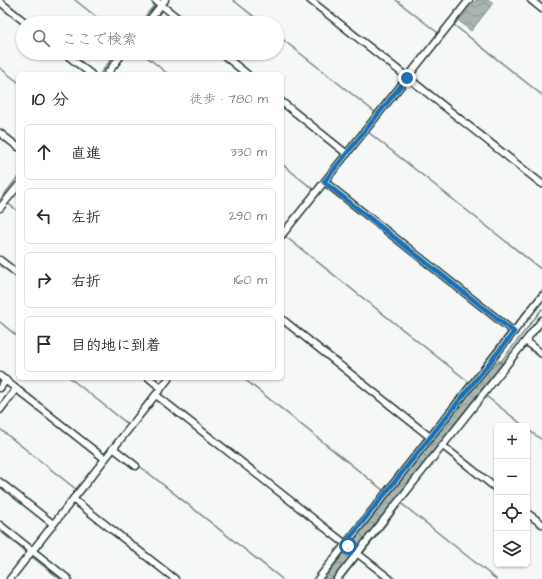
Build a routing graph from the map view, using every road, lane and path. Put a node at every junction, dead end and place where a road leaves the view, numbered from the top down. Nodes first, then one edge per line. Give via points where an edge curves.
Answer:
1 (310, 0) edge
2 (469, 0) edge
3 (530, 0) edge
4 (0, 2) edge
5 (160, 2) edge
6 (542, 9) edge
7 (17, 16) edge
8 (151, 16) edge
9 (176, 16) edge
10 (73, 60) edge
11 (118, 60) edge
12 (230, 60) edge
13 (88, 72) edge
14 (109, 72) edge
15 (245, 72) edge
16 (407, 78) junction
17 (284, 104) edge
18 (0, 133) edge
19 (16, 145) edge
20 (347, 154) junction
21 (324, 182) junction
22 (542, 184) edge
23 (16, 188) edge
24 (0, 208) edge
25 (284, 228) edge
26 (0, 260) edge
27 (16, 272) edge
28 (542, 296) edge
29 (542, 320) edge
30 (284, 321) edge
31 (514, 332) junction
32 (526, 341) junction
33 (542, 354) edge
34 (0, 376) edge
35 (6, 380) junction
36 (151, 380) edge
37 (167, 380) edge
38 (0, 388) edge
39 (161, 388) junction
40 (16, 389) junction
41 (156, 395) junction
42 (0, 410) edge
43 (430, 437) junction
44 (443, 446) junction
45 (113, 448) junction
46 (105, 459) junction
47 (136, 466) dead end
48 (0, 482) edge
49 (494, 487) edge
50 (73, 499) junction
51 (530, 514) edge
52 (53, 524) junction
53 (542, 524) edge
54 (0, 525) edge
55 (347, 545) junction
56 (30, 553) junction
57 (357, 553) junction
58 (10, 579) edge
59 (68, 579) edge
60 (174, 579) edge
61 (318, 579) edge
62 (337, 579) edge
63 (390, 579) edge

1 - 16 street
2 - 16 street
3 - 6 street
4 - 7 street
5 - 8 street
5 - 9 street
10 - 13 street
11 - 14 street
12 - 15 street
16 - 20 street
16 - 22 street
17 - 20 street
18 - 19 street
20 - 21 street
21 - 25 street
21 - 31 street
23 - 24 street
26 - 27 street
28 - 31 street
29 - 32 street
30 - 43 street
31 - 43 street
32 - 33 street
32 - 44 street
34 - 35 street
35 - 38 street
35 - 40 street
36 - 39 street
37 - 39 street
39 - 41 street
40 - 42 street
40 - 46 street
41 - 45 street
41 - 55 street
43 - 55 street
44 - 49 street
44 - 57 street
45 - 46 street
45 - 47 street
46 - 50 street
48 - 52 street
50 - 52 street
50 - 60 street
51 - 53 street
52 - 56 street
54 - 56 street
55 - 57 street
55 - 61 street
56 - 58 street
56 - 59 street
57 - 62 street
57 - 63 street

